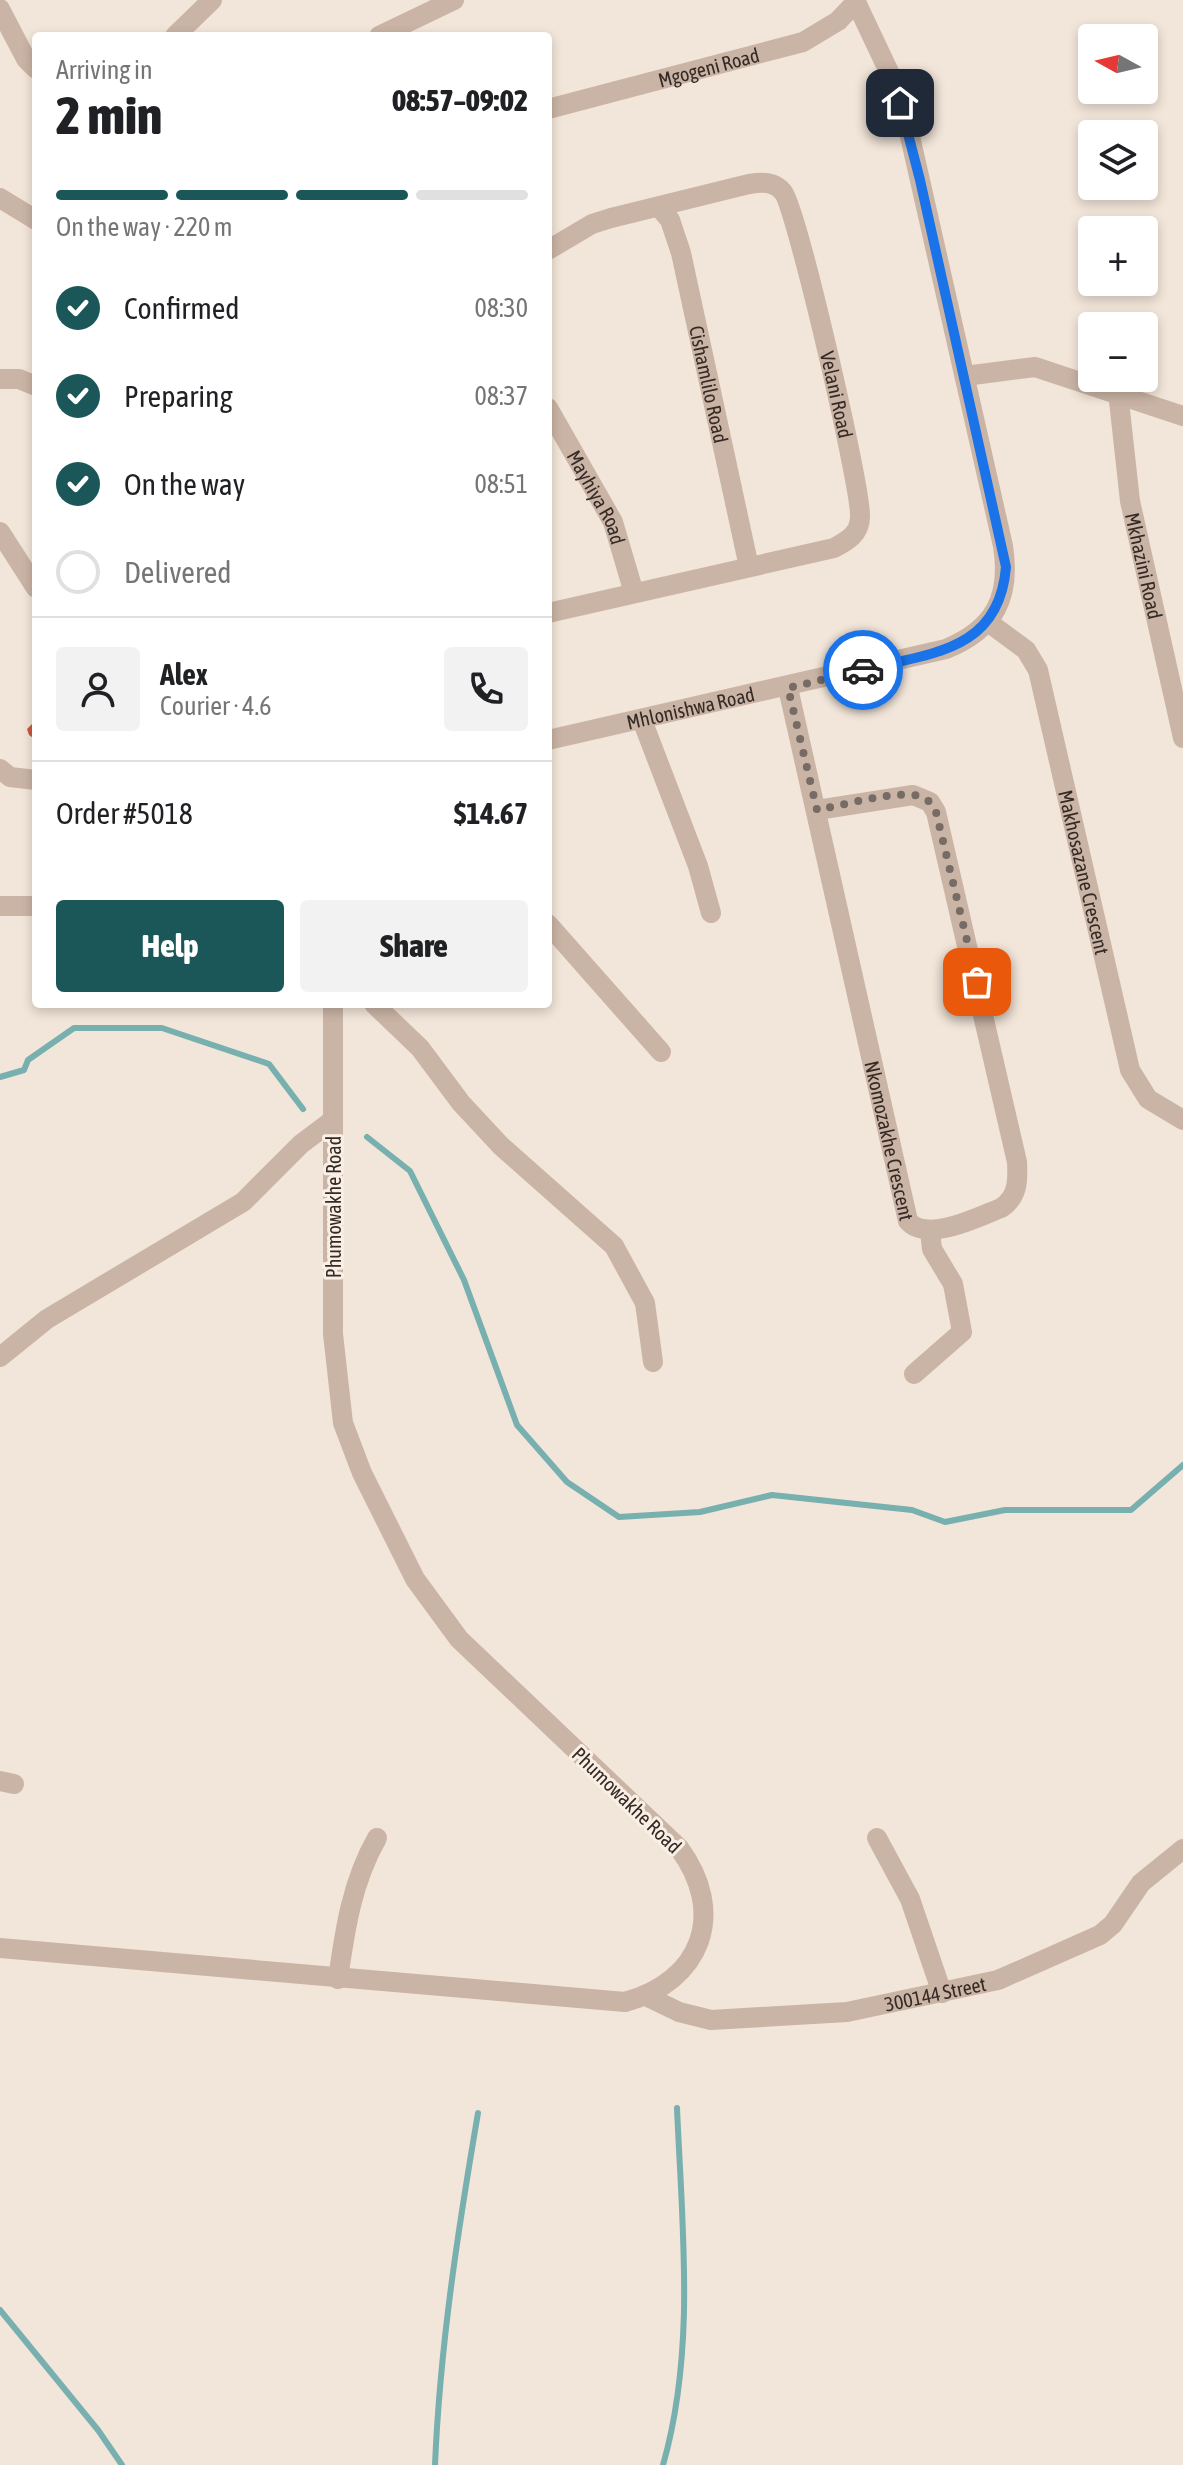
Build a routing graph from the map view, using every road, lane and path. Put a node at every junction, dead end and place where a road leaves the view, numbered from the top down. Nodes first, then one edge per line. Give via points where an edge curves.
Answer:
1 (212, 0) edge
2 (454, 0) edge
3 (856, 1) edge
4 (0, 9) edge
5 (179, 32) edge
6 (387, 32) edge
7 (32, 65) edge
8 (552, 108) edge
9 (0, 198) edge
10 (659, 207) junction
11 (32, 218) edge
12 (552, 248) edge
13 (965, 376) junction
14 (0, 379) edge
15 (1078, 380) edge
16 (32, 384) edge
17 (1118, 392) joint
18 (552, 415) edge
19 (1183, 416) edge
20 (0, 532) edge
21 (749, 567) junction
22 (32, 582) edge
23 (634, 593) junction
24 (552, 612) edge
25 (988, 622) junction
26 (788, 688) junction
27 (642, 720) junction
28 (1183, 738) edge
29 (552, 739) edge
30 (0, 769) edge
31 (32, 780) edge
32 (817, 810) junction
33 (0, 906) edge
34 (32, 906) edge
35 (711, 913) dead end
36 (552, 929) edge
37 (333, 1008) edge
38 (378, 1008) edge
39 (661, 1052) dead end
40 (333, 1120) junction
41 (1183, 1120) edge
42 (930, 1231) junction
43 (0, 1357) edge
44 (653, 1362) dead end
45 (914, 1374) dead end
46 (377, 1838) dead end
47 (877, 1838) dead end
48 (1183, 1849) edge
49 (0, 1948) edge
50 (338, 1979) junction
51 (942, 1993) junction
52 (646, 1996) junction

1 - 5 street
2 - 6 street
3 - 8 street, Mgogeni Road via 838,21 803,42
3 - 13 street via 890,74 909,132
4 - 7 street
9 - 11 street
10 - 12 street, Velani Road via 592,224
10 - 21 street, Cishamlilo Road via 670,220 681,253
10 - 21 street, Velani Road via 771,183 790,204 860,519 853,536 834,548
13 - 15 street via 1035,367
13 - 25 street via 1006,567 999,603
14 - 16 street
17 - 19 street
17 - 28 street, Mkhazini Road via 1130,501
18 - 23 street, Mayhiya Road via 613,522
20 - 22 street
21 - 23 street, Velani Road
23 - 24 street, Velani Road
25 - 26 street, Mhlonishwa Road via 977,634 946,649
25 - 41 street, Makhosazane Crescent via 1026,650 1038,670 1130,1070 1148,1099
26 - 27 street, Mhlonishwa Road
26 - 32 street, Nkomozakhe Crescent
27 - 29 street, Mhlonishwa Road
27 - 35 street
30 - 31 street via 10,777
32 - 42 street, Nkomozakhe Crescent via 904,1211 914,1227
32 - 42 street, Nkomozakhe Crescent via 913,795 930,802 936,812 1018,1177 1011,1202
33 - 34 street
36 - 39 street
37 - 40 street, Phumowakhe Road
38 - 44 street via 420,1048 501,1146 614,1246 645,1303
40 - 43 street via 243,1202 94,1288
40 - 52 street, Phumowakhe Road via 333,1334 337,1390 351,1448 435,1610 694,1868 704,1911 697,1945 678,1975
42 - 45 street via 932,1249 953,1284 962,1332
46 - 50 street via 352,1898
47 - 51 street via 910,1899
48 - 51 street, 300144 Street via 1141,1883 1100,1935 1018,1973
49 - 50 street, Phumowakhe Road
50 - 52 street, Phumowakhe Road via 601,2002
51 - 52 street, 300144 Street via 847,2012 729,2021 694,2018

